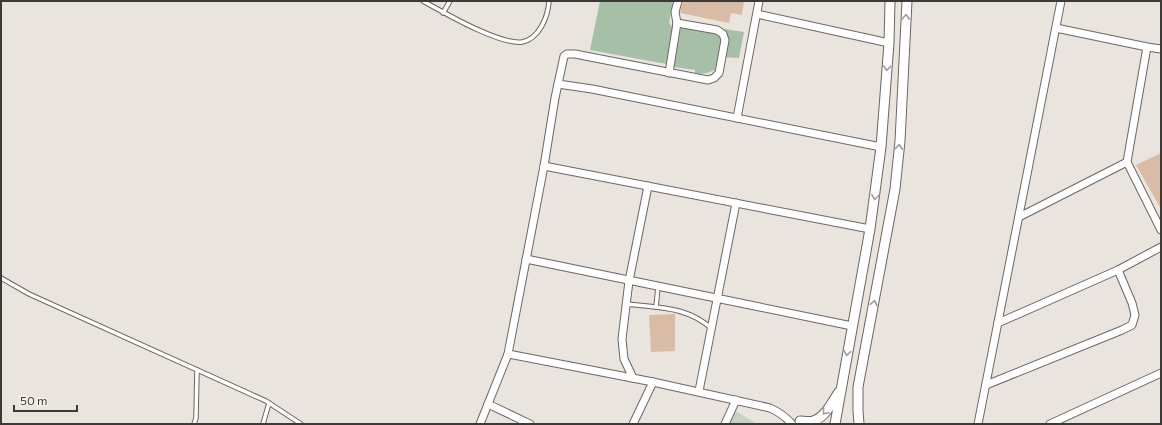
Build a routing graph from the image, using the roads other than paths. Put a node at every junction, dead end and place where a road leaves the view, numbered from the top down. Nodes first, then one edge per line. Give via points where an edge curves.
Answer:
1 (423, 1) edge
2 (450, 1) edge
3 (548, 1) edge
4 (678, 1) edge
5 (759, 1) edge
6 (890, 1) edge
7 (907, 1) edge
8 (1061, 1) edge
9 (443, 12) junction
10 (757, 14) junction
11 (677, 23) junction
12 (1056, 28) junction
13 (889, 43) junction
14 (1147, 47) junction
15 (1161, 49) edge
16 (668, 73) junction
17 (558, 84) junction
18 (737, 118) junction
19 (881, 147) junction
20 (1127, 162) junction
21 (544, 166) junction
22 (648, 186) junction
23 (736, 203) junction
24 (1019, 217) junction
25 (870, 229) junction
26 (1161, 230) edge
27 (1161, 247) edge
28 (526, 259) junction
29 (1118, 270) junction
30 (1, 278) edge
31 (629, 281) junction
32 (658, 287) junction
33 (718, 298) junction
34 (626, 304) junction
35 (656, 307) junction
36 (998, 323) junction
37 (852, 326) junction
38 (712, 329) junction
39 (508, 354) junction
40 (197, 370) junction
41 (1161, 373) edge
42 (633, 378) junction
43 (653, 382) junction
44 (986, 385) junction
45 (841, 389) junction
46 (699, 392) junction
47 (736, 400) junction
48 (269, 403) junction
49 (488, 404) junction
50 (799, 423) edge
51 (194, 424) edge
52 (263, 424) edge
53 (301, 424) edge
54 (480, 424) edge
55 (530, 424) edge
56 (633, 424) edge
57 (725, 424) edge
58 (835, 424) edge
59 (859, 424) edge
60 (978, 424) edge
61 (1050, 424) edge

1 - 9 lane
2 - 9 lane
3 - 9 lane via 546,18 536,33 522,42 496,37 455,20
4 - 11 street via 675,12
5 - 10 street
6 - 13 street
59 -> 7 street via 858,387 895,189
8 - 12 street
10 - 13 street
10 - 18 street
11 - 16 street
11 - 16 street via 717,30 723,34 725,40 719,73 714,78 708,80
12 - 14 street
12 - 24 street
13 -> 19 street
14 - 15 street
14 - 20 street
16 - 17 street via 567,54 564,56
17 - 18 street
17 - 21 street
18 - 19 street
19 -> 25 street
20 - 24 street
20 - 26 street
21 - 22 street
21 - 28 street
22 - 23 street
22 - 31 street
23 - 25 street
23 - 33 street
24 - 36 street
25 - 37 street
27 - 29 street
28 - 31 street
28 - 39 street
29 - 36 street
29 - 44 street via 1132,303 1135,315 1132,325
30 - 40 lane via 29,294
31 - 32 street
31 - 34 street
32 - 33 street
32 - 35 lane
33 - 37 street
33 - 38 street
34 - 35 lane
34 - 42 street via 623,351
35 - 38 lane via 684,312
36 - 44 street
37 -> 45 street
38 - 46 street
39 - 42 street
39 - 49 street
40 - 48 lane
40 - 51 lane
41 - 61 street
42 - 43 street
43 - 46 street
43 - 56 street
44 - 60 street
45 -> 50 street via 818,419
45 - 58 street
46 - 47 street
47 - 50 street via 770,408
47 - 57 street
48 - 52 lane
48 - 53 lane
49 - 54 street
49 - 55 street

